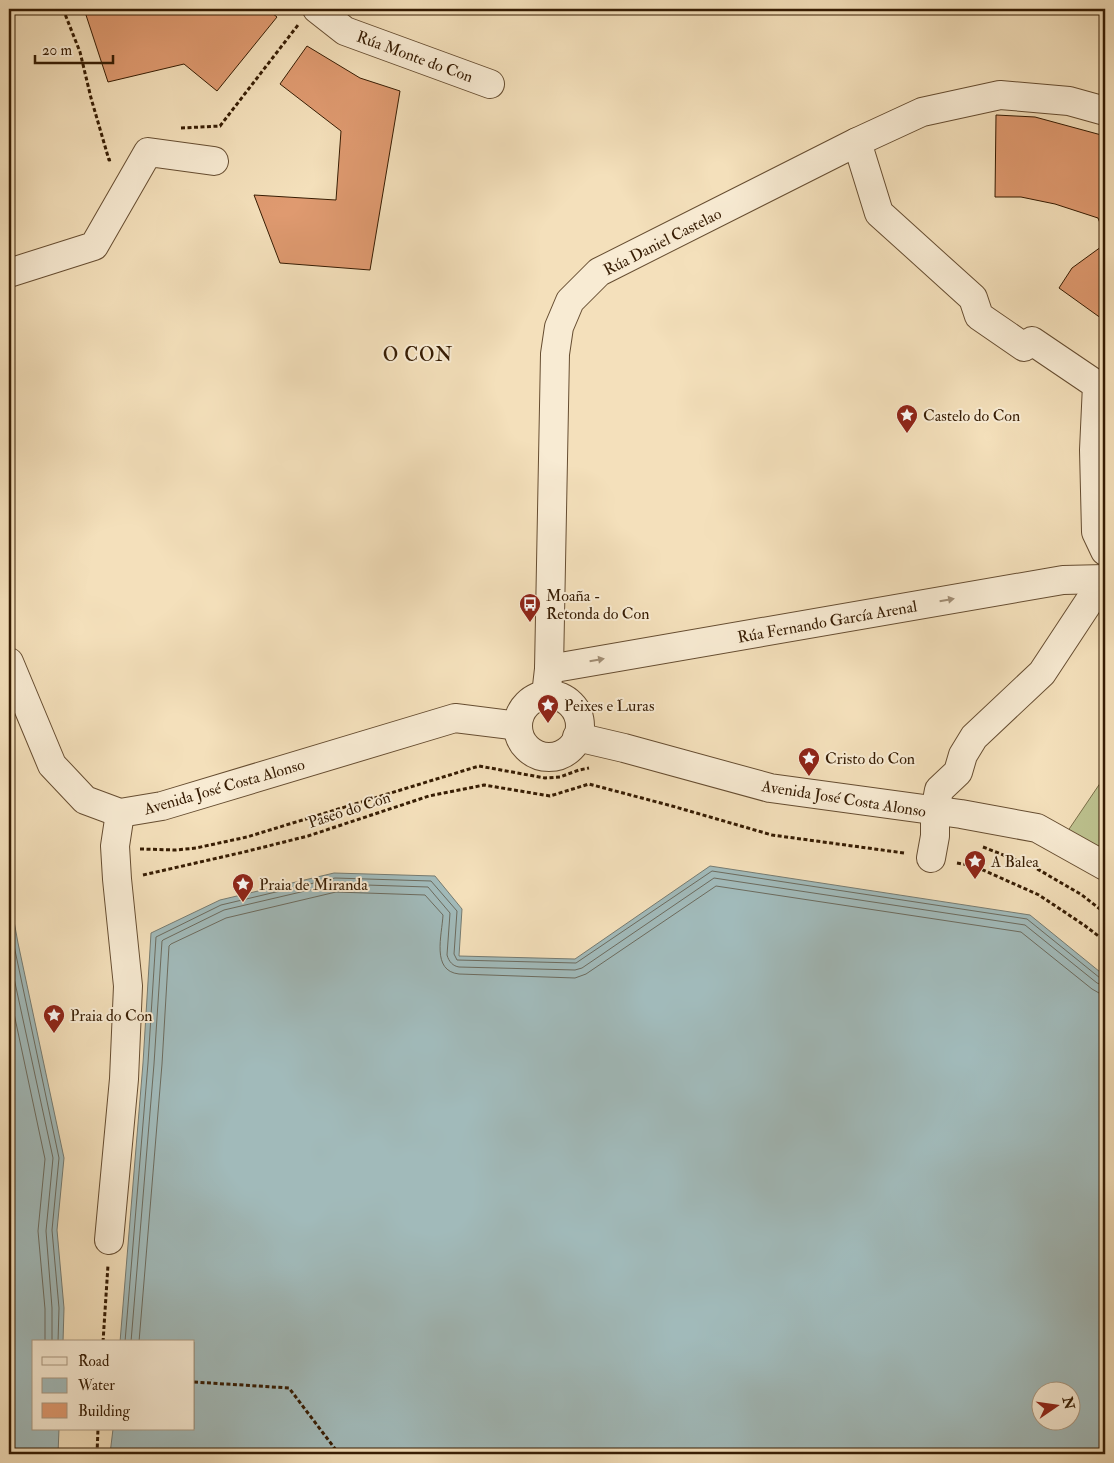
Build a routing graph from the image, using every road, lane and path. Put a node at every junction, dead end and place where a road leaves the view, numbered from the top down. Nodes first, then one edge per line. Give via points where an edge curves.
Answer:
1 (64, 9) edge
2 (308, 17) edge
3 (490, 84) dead end
4 (1105, 111) edge
5 (177, 128) dead end
6 (856, 142) junction
7 (148, 152) junction
8 (214, 161) dead end
9 (9, 273) edge
10 (1105, 552) edge
11 (1105, 579) edge
12 (9, 662) edge
13 (548, 682) junction
14 (518, 726) junction
15 (577, 737) junction
16 (594, 768) dead end
17 (935, 811) junction
18 (120, 812) junction
19 (975, 844) dead end
20 (115, 846) junction
21 (931, 858) junction
22 (1105, 866) edge
23 (117, 879) junction
24 (1105, 913) edge
25 (1105, 941) edge
26 (109, 1240) joint
27 (103, 1340) edge
28 (195, 1382) edge
29 (98, 1430) edge
30 (97, 1454) edge
31 (339, 1454) edge

1 - 7 path via 80,52 109,160
2 - 3 street, Rúa Monte do Con
2 - 5 path via 220,126
4 - 6 street, Rúa Daniel Castelao via 1069,101 1000,95 922,112
6 - 10 street via 879,213 973,298 979,316 1024,347 1032,341 1097,385 1094,450 1096,532
6 - 13 street, Rúa Daniel Castelao via 599,272 570,302 559,327 555,354
7 - 8 street
7 - 9 street via 94,246
13 -> 11 street, Rúa Fernando García Arenal via 1063,580
11 - 17 street via 1042,673 974,737 958,772 939,790
12 - 18 street, Avenida José Costa Alonso via 52,765 84,800
13 - 14 street via 523,708
13 - 15 street via 557,696 574,708 580,727
14 - 15 street via 525,746 543,756 564,753
14 - 18 street, Avenida José Costa Alonso via 455,718 162,806
15 - 17 street, Avenida José Costa Alonso via 770,788
16 - 20 path via 545,778 479,766 274,830 225,842 176,850
17 - 21 street
17 - 22 street, Avenida José Costa Alonso via 1037,828
18 - 20 street
19 - 24 path via 1034,867 1082,895
20 - 23 street
21 - 23 path, Paseo do Con via 772,835 589,784 550,796 484,785 429,796 308,836
21 - 25 path via 974,866 1039,895
23 - 26 street via 128,986 124,1079
26 - 27 path
28 - 31 path via 289,1388
29 - 30 path

